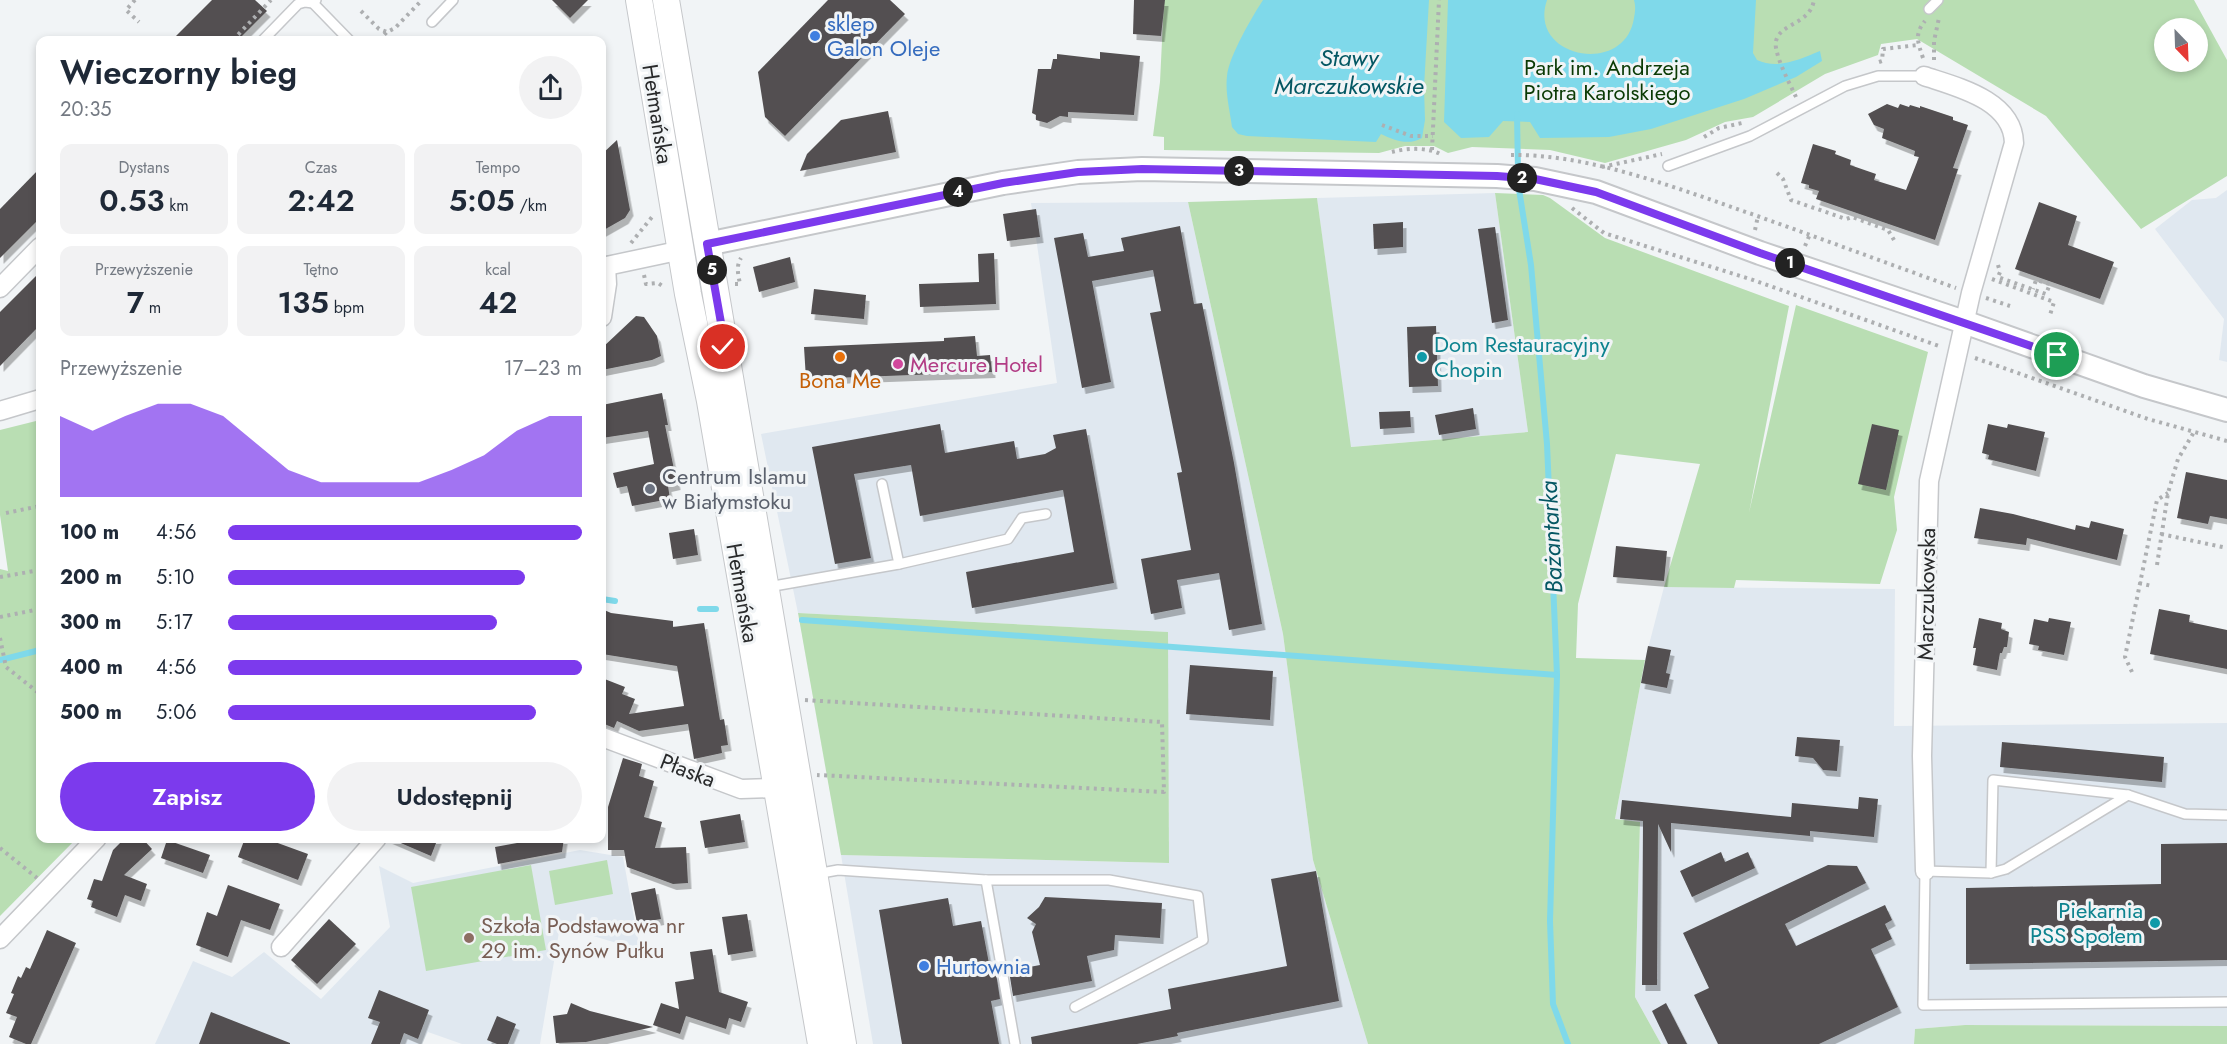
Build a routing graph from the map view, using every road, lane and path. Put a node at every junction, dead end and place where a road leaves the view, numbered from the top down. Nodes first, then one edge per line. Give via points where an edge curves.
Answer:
1 (135, 0) edge
2 (271, 0) edge
3 (422, 0) edge
4 (453, 0) edge
5 (639, 0) edge
6 (666, 0) edge
7 (1439, 0) edge
8 (1814, 0) edge
9 (315, 2) edge
10 (1940, 5) edge
11 (1929, 9) joint
12 (361, 11) dead end
13 (139, 22) dead end
14 (432, 22) dead end
15 (387, 32) junction
16 (237, 36) edge
17 (267, 36) edge
18 (345, 36) edge
19 (383, 36) edge
20 (1932, 79) junction
21 (1792, 87) dead end
22 (1795, 96) dead end
23 (1785, 102) dead end
24 (1746, 122) dead end
25 (1382, 125) dead end
26 (1433, 136) junction
27 (1700, 139) dead end
28 (689, 141) junction
29 (663, 146) junction
30 (1432, 150) dead end
31 (1669, 152) dead end
32 (1499, 165) junction
33 (1668, 166) dead end
34 (1601, 168) junction
35 (1777, 173) dead end
36 (1568, 206) dead end
37 (1758, 216) junction
38 (1755, 230) dead end
39 (1810, 234) junction
40 (1894, 240) dead end
41 (707, 244) junction
42 (1806, 247) dead end
43 (682, 250) junction
44 (36, 252) edge
45 (746, 254) dead end
46 (641, 259) junction
47 (606, 267) edge
48 (606, 276) edge
49 (740, 284) dead end
50 (0, 288) edge
51 (2033, 289) junction
52 (666, 290) dead end
53 (1971, 293) junction
54 (606, 295) edge
55 (2010, 306) dead end
56 (2050, 315) dead end
57 (1964, 322) junction
58 (726, 351) junction
59 (1957, 353) junction
60 (700, 355) junction
61 (36, 400) edge
62 (2227, 410) edge
63 (0, 411) edge
64 (2194, 432) junction
65 (2227, 441) edge
66 (882, 484) dead end
67 (2168, 493) junction
68 (36, 507) edge
69 (6, 513) dead end
70 (1046, 514) dead end
71 (2161, 534) junction
72 (2227, 548) edge
73 (898, 564) junction
74 (2157, 565) dead end
75 (36, 571) edge
76 (0, 577) edge
77 (2139, 583) junction
78 (2152, 586) dead end
79 (765, 587) junction
80 (36, 610) edge
81 (0, 617) edge
82 (0, 638) edge
83 (2132, 672) dead end
84 (36, 691) edge
85 (785, 702) junction
86 (606, 738) edge
87 (788, 782) junction
88 (2128, 795) junction
89 (2227, 815) edge
90 (92, 843) edge
91 (373, 843) edge
92 (0, 848) edge
93 (1925, 871) junction
94 (1991, 873) junction
95 (814, 874) junction
96 (986, 880) junction
97 (47, 890) junction
98 (0, 939) edge
99 (281, 947) dead end
100 (2227, 1002) edge
101 (1075, 1007) dead end
102 (821, 1044) edge
103 (843, 1044) edge
104 (1015, 1044) edge

1 - 13 path via 126,10
2 - 16 path
3 - 15 path
4 - 14 lane
5 - 29 main road, Hetmańska
6 - 28 main road, Hetmańska
7 - 26 path
8 - 21 path via 1808,15 1780,32 1776,39
9 - 17 lane via 298,4
9 - 18 lane
10 - 11 lane
10 - 20 path
11 - 20 path via 1918,29 1918,45
12 - 15 path
15 - 19 path
20 - 33 lane via 1878,76 1845,86 1750,136
20 - 53 street, Marczukowska via 1972,93 1996,107 2014,131 2014,143
22 - 23 path
24 - 27 path via 1719,128
25 - 26 path via 1411,136
26 - 30 path
28 - 29 main road via 676,152
28 - 41 main road, Hetmańska
29 - 43 main road, Hetmańska
31 - 34 path
32 - 34 path via 1540,154
32 - 41 street via 1078,172 1003,183
32 - 57 street via 1535,179 1596,192
34 - 37 path via 1672,186
35 - 40 path via 1791,200 1888,230
36 - 59 path via 1604,233
37 - 38 path
37 - 39 path
39 - 42 path
39 - 53 path
41 - 43 main road
41 - 58 main road, Hetmańska
43 - 46 street
43 - 60 main road, Hetmańska
44 - 50 street
45 - 49 path via 738,263
46 - 47 street
46 - 52 path via 646,284 658,283
48 - 54 street
51 - 51 path via 2046,294 2050,284 2036,280
51 - 56 path via 1998,277 1997,263 1991,279 2054,302
53 - 55 path
53 - 57 street, Marczukowska
57 - 59 street, Marczukowska
57 - 62 street via 2144,386
58 - 60 main road via 715,344
58 - 79 main road, Hetmańska
59 - 64 path
59 - 93 street, Marczukowska via 1932,461 1927,512 1922,756
60 - 87 main road, Hetmańska
61 - 63 street
64 - 65 path
64 - 67 path via 2178,459
66 - 73 lane
67 - 71 path
67 - 77 path via 2157,500
68 - 69 path
70 - 73 lane via 1022,518 1008,540
71 - 72 path
71 - 74 path
73 - 79 lane
75 - 76 path
77 - 78 path
77 - 83 path via 2125,657
79 - 85 main road, Hetmańska
80 - 81 path
82 - 84 path via 6,667
85 - 87 main road, Hetmańska
85 - 87 path via 814,700 1162,722 1164,792 827,774
86 - 87 street, Płaska via 741,789
87 - 95 main road, Hetmańska
87 - 102 main road, Hetmańska
88 - 89 lane via 2185,814
88 - 94 lane via 2018,864
88 - 94 lane via 1993,780
90 - 97 street
91 - 99 street
92 - 97 path
93 - 94 lane
93 - 100 lane via 1923,1005
95 - 96 lane via 837,870
95 - 103 main road, Hetmańska
96 - 101 lane via 1109,879 1198,897 1203,940
96 - 104 lane
97 - 98 street

